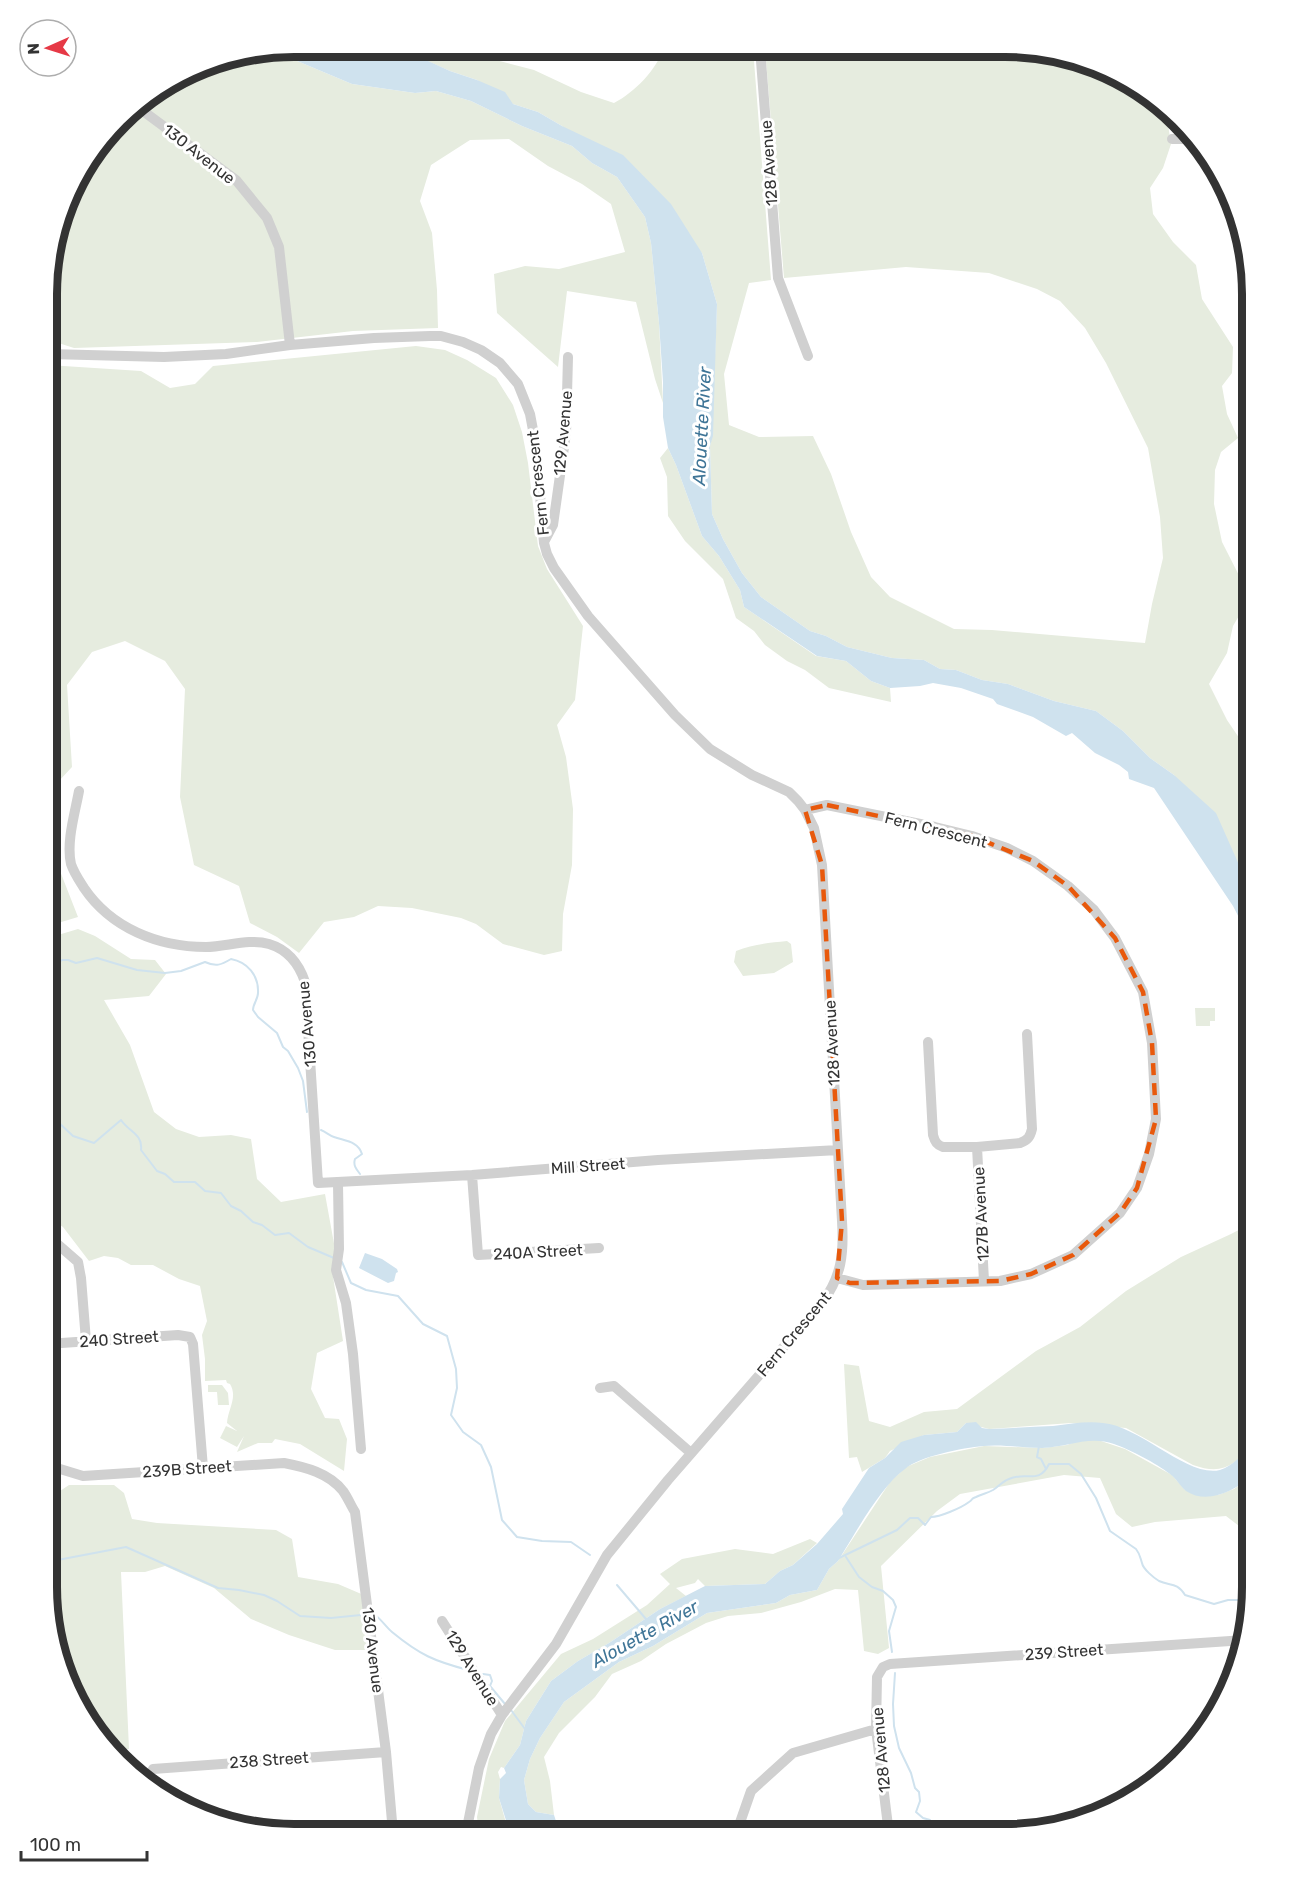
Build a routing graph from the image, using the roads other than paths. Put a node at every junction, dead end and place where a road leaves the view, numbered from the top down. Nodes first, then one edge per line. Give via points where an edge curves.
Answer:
1 (761, 57) edge
2 (144, 111) edge
3 (1172, 139) dead end
4 (1184, 139) edge
5 (290, 345) junction
6 (57, 354) edge
7 (808, 356) dead end
8 (568, 357) dead end
9 (544, 543) junction
10 (78, 791) dead end
11 (805, 810) junction
12 (1027, 1034) dead end
13 (928, 1042) dead end
14 (977, 1147) junction
15 (838, 1150) junction
16 (472, 1175) junction
17 (338, 1183) junction
18 (57, 1244) edge
19 (599, 1248) dead end
20 (837, 1278) junction
21 (984, 1281) junction
22 (86, 1341) junction
23 (57, 1343) edge
24 (600, 1388) dead end
25 (361, 1449) dead end
26 (691, 1454) junction
27 (57, 1468) edge
28 (203, 1468) junction
29 (327, 1478) joint
30 (442, 1621) dead end
31 (1235, 1641) edge
32 (884, 1667) joint
33 (503, 1714) junction
34 (876, 1729) junction
35 (386, 1752) junction
36 (153, 1769) dead end
37 (392, 1824) edge
38 (468, 1824) edge
39 (739, 1824) edge
40 (888, 1824) edge

1 - 7 street, 128 Avenue via 778,278
2 - 5 street, 130 Avenue via 236,180 267,218 279,247
3 - 4 street
5 - 6 street, Fern Crescent via 164,357
5 - 9 street, Fern Crescent via 441,336 481,350 500,363 518,384 530,414
8 - 9 street, 129 Avenue via 566,433 553,525
9 - 11 street, Fern Crescent via 554,568 588,616 675,715 710,749 789,792
10 - 17 street, 130 Avenue via 71,863 91,899 106,914 151,939 205,947 262,942 278,947 297,963 305,982 318,1183
11 - 15 street, 128 Avenue via 814,828 822,865
11 - 21 street, Fern Crescent via 827,805 935,827 1007,848 1033,861 1094,910 1115,938 1143,992 1152,1043 1156,1119 1137,1188 1120,1213 1073,1255 1030,1274
12 - 14 street via 1030,1136 1020,1143
13 - 14 street, 127B Avenue via 935,1141 943,1147
14 - 21 street, 127B Avenue
15 - 16 street, Mill Street
15 - 20 street, 128 Avenue via 843,1244
16 - 17 street, Mill Street
16 - 19 street, 240A Street via 478,1255
17 - 25 street via 336,1275 353,1354
18 - 22 street via 78,1262
20 - 21 street, Fern Crescent via 863,1286
20 - 26 street, Fern Crescent via 822,1303
22 - 23 street, 240 Street
22 - 28 street, 240 Street via 190,1337
24 - 26 street via 614,1386
26 - 33 street, Fern Crescent via 608,1556 556,1644
27 - 28 street, 239B Street via 83,1476
28 - 29 street, 239B Street via 284,1463 308,1468
29 - 35 street, 130 Avenue via 343,1491 355,1512
30 - 33 street, 129 Avenue
31 - 32 street, 239 Street
32 - 34 street, 128 Avenue via 877,1677
33 - 38 street, Fern Crescent via 483,1756
34 - 39 street via 793,1753 751,1791
34 - 40 street, 128 Avenue
35 - 36 street, 238 Street
35 - 37 street, 130 Avenue

